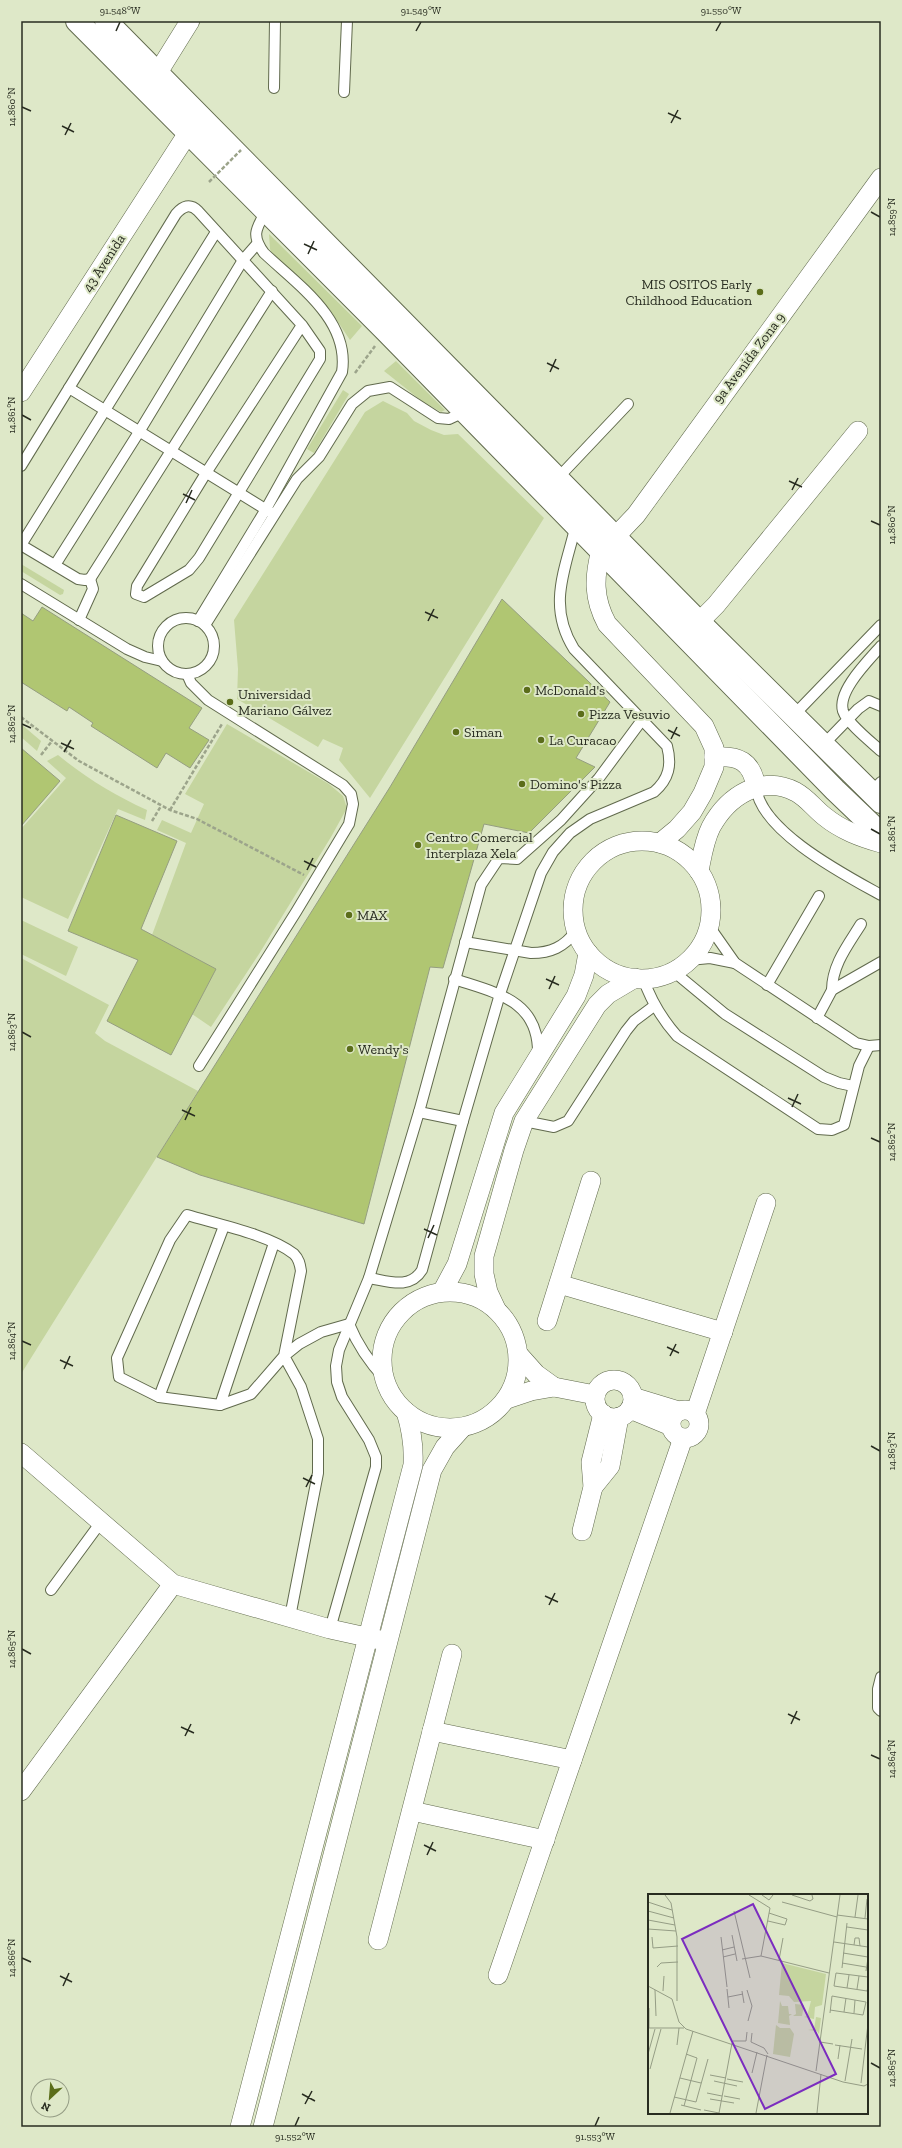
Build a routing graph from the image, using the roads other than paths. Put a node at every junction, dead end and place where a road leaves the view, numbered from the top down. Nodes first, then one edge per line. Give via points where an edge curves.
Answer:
1 (77, 21) edge
2 (106, 21) edge
3 (275, 21) edge
4 (347, 21) edge
5 (192, 23) edge
6 (156, 74) junction
7 (274, 88) dead end
8 (344, 92) dead end
9 (188, 133) junction
10 (881, 178) edge
11 (266, 211) junction
12 (216, 232) junction
13 (257, 244) junction
14 (243, 260) junction
15 (272, 291) junction
16 (302, 325) junction
17 (69, 388) junction
18 (21, 392) edge
19 (628, 404) dead end
20 (104, 410) junction
21 (464, 412) junction
22 (858, 431) dead end
23 (139, 432) junction
24 (172, 452) junction
25 (21, 466) edge
26 (206, 473) junction
27 (557, 479) junction
28 (238, 493) junction
29 (266, 509) junction
30 (275, 515) junction
31 (576, 526) junction
32 (608, 544) junction
33 (21, 545) edge
34 (55, 565) junction
35 (90, 579) junction
36 (21, 584) edge
37 (79, 620) junction
38 (699, 622) junction
39 (201, 623) junction
40 (881, 625) edge
41 (881, 646) edge
42 (162, 661) junction
43 (187, 674) junction
44 (881, 706) edge
45 (793, 716) junction
46 (642, 720) junction
47 (849, 720) junction
48 (823, 745) junction
49 (881, 751) edge
50 (714, 757) junction
51 (756, 787) junction
52 (878, 792) edge
53 (881, 834) edge
54 (660, 843) junction
55 (881, 843) edge
56 (699, 871) junction
57 (881, 895) edge
58 (819, 896) dead end
59 (861, 924) dead end
60 (709, 926) junction
61 (576, 931) junction
62 (465, 942) junction
63 (515, 950) junction
64 (588, 953) junction
65 (689, 960) junction
66 (881, 962) edge
67 (735, 963) junction
68 (673, 971) junction
69 (639, 978) junction
70 (454, 979) junction
71 (767, 985) junction
72 (832, 990) junction
73 (500, 994) junction
74 (654, 1006) junction
75 (817, 1018) junction
76 (881, 1045) edge
77 (869, 1046) junction
78 (538, 1057) junction
79 (199, 1066) dead end
80 (853, 1086) junction
81 (419, 1112) junction
82 (462, 1121) junction
83 (524, 1121) junction
84 (592, 1181) dead end
85 (766, 1203) dead end
86 (224, 1226) junction
87 (274, 1242) junction
88 (369, 1278) junction
89 (559, 1284) junction
90 (442, 1292) junction
91 (496, 1309) junction
92 (547, 1321) dead end
93 (349, 1324) junction
94 (723, 1332) junction
95 (519, 1355) junction
96 (284, 1356) junction
97 (385, 1379) junction
98 (554, 1387) junction
99 (596, 1395) junction
100 (158, 1397) junction
101 (507, 1399) junction
102 (220, 1406) junction
103 (621, 1409) junction
104 (406, 1412) junction
105 (682, 1422) junction
106 (462, 1428) junction
107 (21, 1453) edge
108 (100, 1522) junction
109 (582, 1531) dead end
110 (174, 1584) junction
111 (51, 1590) dead end
112 (290, 1617) junction
113 (330, 1629) junction
114 (367, 1637) junction
115 (387, 1642) junction
116 (452, 1654) dead end
117 (881, 1677) edge
118 (881, 1711) edge
119 (432, 1731) junction
120 (572, 1760) junction
121 (21, 1791) edge
122 (412, 1811) junction
123 (544, 1840) junction
124 (378, 1940) dead end
125 (498, 1975) dead end
126 (240, 2127) edge
127 (263, 2127) edge

1 - 9 highway
2 - 6 highway
3 - 7 lane
4 - 8 lane
5 - 6 street
6 - 27 highway
9 - 11 highway
9 - 18 street, 43 Avenida
10 - 32 street, 9a Avenida Zona 9 via 636,515
11 - 13 lane via 256,228
11 - 21 highway
12 - 14 lane
12 - 17 lane via 195,208 186,206 176,214
12 - 20 lane
13 - 14 lane
13 - 29 lane via 326,312 335,326 342,349 342,372
14 - 15 lane
14 - 23 lane
15 - 16 lane
15 - 24 lane
16 - 26 lane
16 - 28 lane via 320,351 320,359
17 - 20 lane
17 - 25 lane
19 - 27 lane
20 - 23 lane
20 - 33 lane
21 - 30 lane via 450,418 438,418 390,388 368,391 352,404 319,457 297,479
21 - 31 highway
22 - 38 street via 716,605
23 - 24 lane
23 - 34 lane
24 - 26 lane
24 - 35 lane
26 - 28 lane
26 - 28 lane via 136,586 138,596 144,597 189,570
27 - 32 highway
28 - 29 lane
29 - 30 lane
29 - 39 lane
30 - 39 lane
31 - 32 highway
31 - 46 lane via 560,594 561,623 574,649
32 - 38 highway
32 - 50 street via 595,573 595,592 602,615 613,631 704,726 711,738
32 - 53 highway via 835,790
33 - 34 lane
34 - 35 lane via 78,579
35 - 37 lane via 93,589
36 - 37 lane
37 - 42 lane via 127,649
38 - 45 highway
39 - 42 lane via 180,619 165,628 158,644
39 - 43 lane via 211,633 214,642 211,660 197,672
40 - 45 lane
41 - 47 lane via 845,692 842,701 843,711
42 - 43 lane via 173,671
43 - 79 lane via 198,690 228,714 333,778 351,794 354,804 349,824 315,882
44 - 47 lane via 869,701
45 - 48 highway
46 - 62 lane via 599,778 561,820 517,859 499,858 481,885
46 - 63 lane via 667,746 670,763 665,779 654,792 590,819 570,834 553,852 541,873
47 - 48 lane
47 - 49 lane
48 - 52 highway
50 - 51 street via 727,756 743,761 754,776
50 - 54 street via 714,767 704,793 692,812
51 - 55 street via 773,784 785,787 797,793 845,830
51 - 56 street via 732,800 711,827
51 - 57 lane via 757,796 772,821 812,853
54 - 56 street via 682,854
54 - 61 street via 629,842 611,848 591,862 578,882 572,907
56 - 60 street via 710,898
58 - 71 lane
59 - 72 lane via 836,965
60 - 65 street via 702,945
60 - 67 lane
61 - 63 lane via 552,951 531,953
61 - 64 street
62 - 63 lane
62 - 70 lane
63 - 73 lane
64 - 69 street via 612,971
64 - 78 street via 584,975 576,996
65 - 67 lane via 710,958
65 - 68 street
66 - 72 lane
67 - 71 lane
68 - 69 street via 655,978
68 - 80 lane via 725,1014 824,1077
69 - 74 lane
69 - 83 street via 608,994 597,1005
70 - 73 lane
70 - 81 lane
71 - 75 lane
72 - 75 lane
73 - 78 lane via 512,1000 530,1019 535,1031
73 - 82 lane
74 - 80 lane via 676,1036 818,1129 832,1130 844,1125
74 - 83 lane via 634,1021 626,1031 568,1122 554,1127
75 - 77 lane via 856,1043
76 - 77 lane
77 - 80 lane
78 - 90 street via 504,1113 457,1264
81 - 82 lane
81 - 88 lane
82 - 88 lane via 419,1274 404,1284
83 - 91 street via 484,1256 488,1292
84 - 89 street
85 - 94 street
86 - 87 lane
86 - 100 lane
86 - 100 lane via 187,1215 170,1240 117,1358 119,1377
87 - 96 lane via 294,1255 299,1261 301,1271
87 - 102 lane
88 - 93 lane
89 - 92 street
89 - 94 street
90 - 91 street via 471,1295
90 - 97 street via 417,1300 396,1317 384,1340 382,1366
91 - 95 street via 512,1330
93 - 96 lane via 321,1332 298,1344
93 - 97 lane via 358,1345
93 - 113 lane via 339,1350 337,1382 344,1402 373,1448 376,1467
94 - 105 street
95 - 98 street via 536,1374
95 - 101 street via 517,1378
96 - 102 lane via 251,1394
96 - 112 lane via 300,1386 318,1439 318,1473
97 - 104 street via 389,1392
98 - 99 street
98 - 101 street
99 - 103 street via 598,1409
99 - 103 street via 602,1384 615,1380 627,1385
100 - 102 lane
101 - 106 street via 488,1418
103 - 105 street
103 - 109 street via 610,1466 593,1487
104 - 106 street via 422,1423 442,1428
104 - 114 street via 412,1429 413,1465
105 - 120 street
106 - 115 street via 445,1447 432,1470
107 - 108 street
108 - 110 street
108 - 111 lane
110 - 112 street
110 - 121 street
112 - 113 street
113 - 114 street
114 - 115 street
114 - 126 street
115 - 127 street
116 - 119 street
117 - 118 lane via 878,1708
119 - 120 street
119 - 122 street
120 - 123 street
122 - 123 street
122 - 124 street
123 - 125 street

